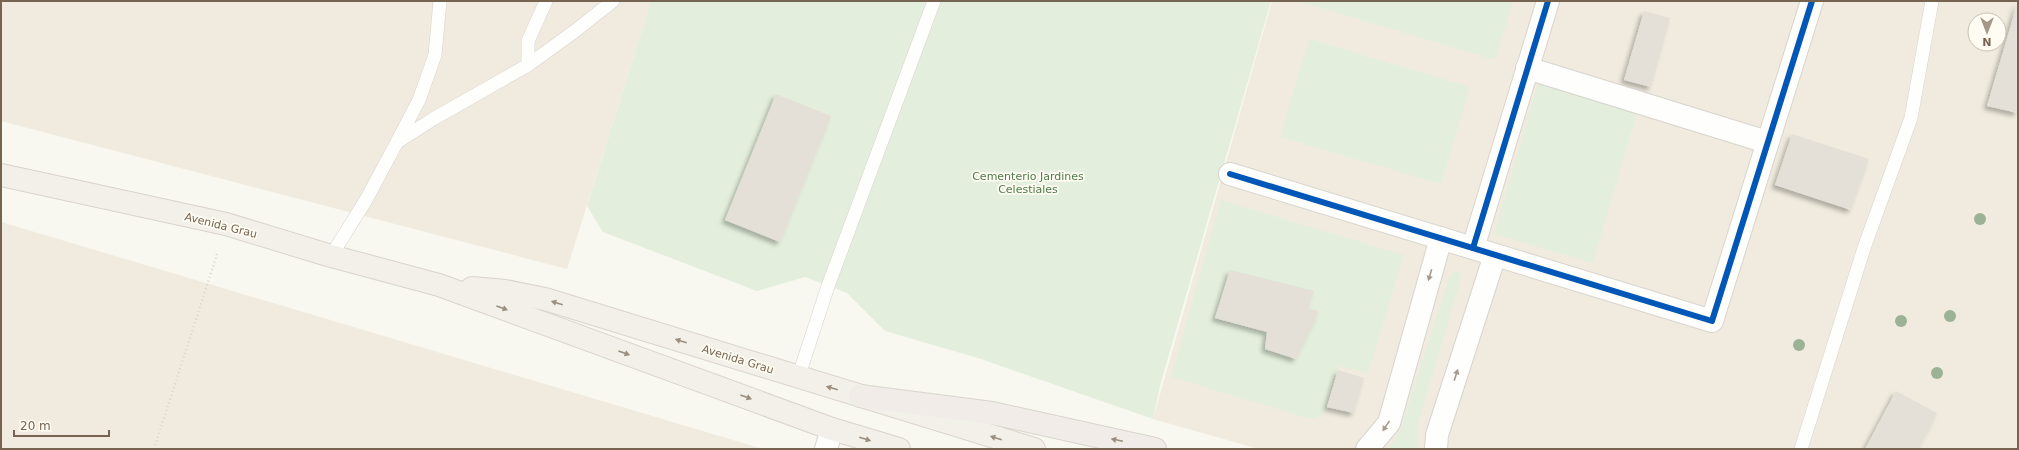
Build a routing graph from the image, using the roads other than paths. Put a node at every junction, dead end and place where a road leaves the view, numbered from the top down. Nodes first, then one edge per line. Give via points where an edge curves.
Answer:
1 (440, 1) edge
2 (546, 1) edge
3 (613, 1) edge
4 (934, 1) edge
5 (1548, 1) edge
6 (1812, 1) edge
7 (1932, 1) edge
8 (528, 65) junction
9 (1527, 68) junction
10 (397, 142) junction
11 (1767, 142) junction
12 (1230, 174) dead end
13 (1, 175) edge
14 (1441, 238) junction
15 (1473, 248) junction
16 (1495, 255) junction
17 (331, 256) junction
18 (439, 284) junction
19 (798, 378) junction
20 (860, 396) junction
21 (829, 439) edge
22 (899, 449) edge
23 (1034, 449) edge
24 (1155, 449) edge
25 (1367, 449) edge
26 (1436, 449) edge
27 (1801, 449) edge

1 - 10 lane via 435,55 419,100
2 - 8 lane via 528,41
3 - 8 lane
4 - 19 lane via 828,286
5 - 9 street
6 - 11 street
7 - 27 lane via 1911,118 1864,248
8 - 10 lane
9 - 11 street
9 - 15 street
10 - 17 lane via 366,200
11 - 16 street via 1712,321
12 - 14 street
13 - 17 main road, Avenida Grau via 226,224
14 - 15 street
14 -> 25 street via 1389,423
15 - 16 street
26 -> 16 street via 1437,435
17 - 18 main road, Avenida Grau
19 -> 18 main road, Avenida Grau via 545,299 505,291
18 -> 21 main road, Avenida Grau
20 -> 19 main road, Avenida Grau
23 -> 20 main road, Avenida Grau
24 -> 20 highway via 992,413
21 -> 22 main road, Avenida Grau

